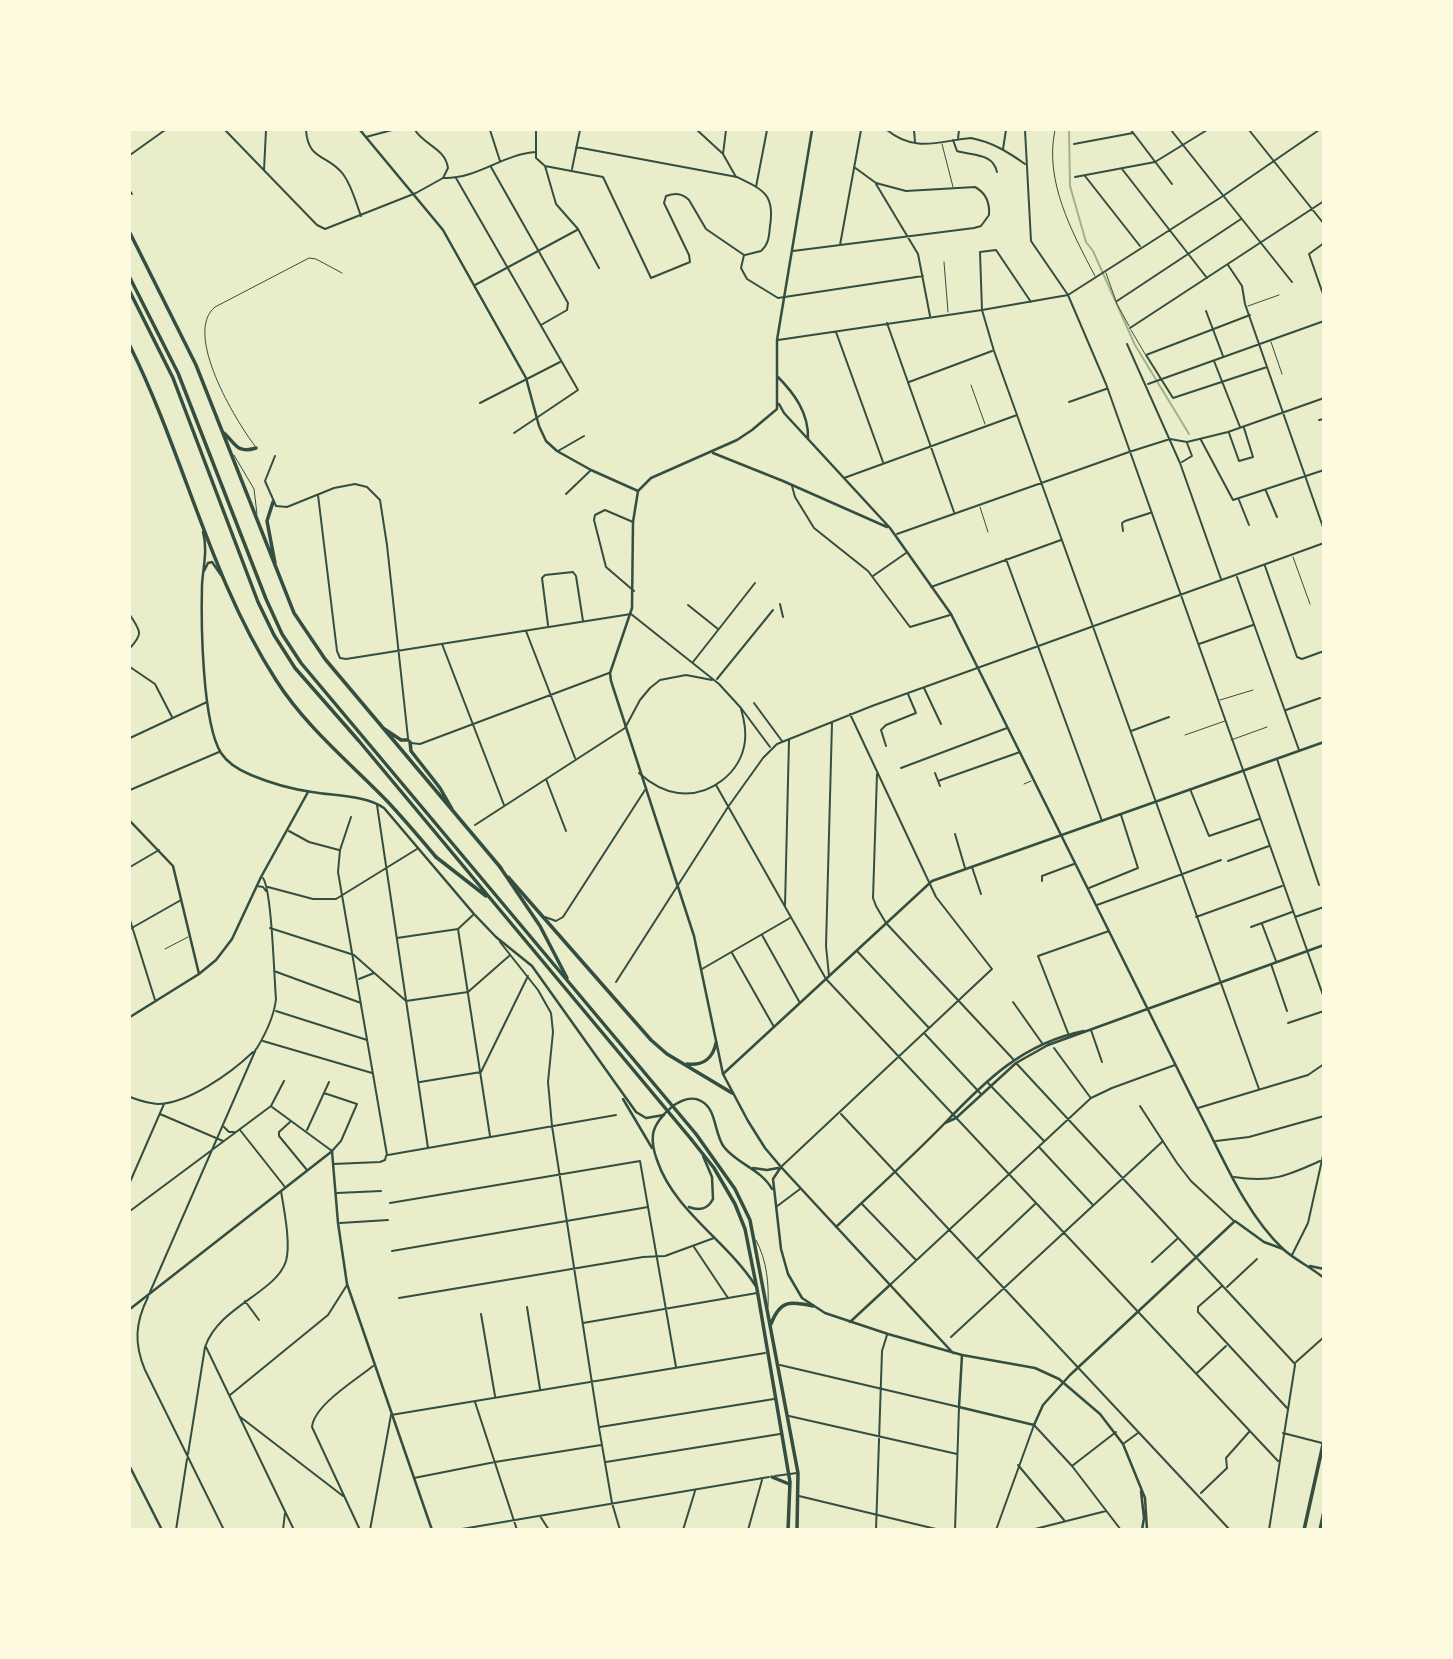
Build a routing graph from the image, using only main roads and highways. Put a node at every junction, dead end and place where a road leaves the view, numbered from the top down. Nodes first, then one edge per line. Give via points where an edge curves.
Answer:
1 (360, 130) edge
2 (813, 130) edge
3 (130, 233) edge
4 (130, 278) edge
5 (130, 292) edge
6 (130, 346) edge
7 (777, 376) junction
8 (778, 401) junction
9 (776, 411) junction
10 (784, 414) junction
11 (223, 432) junction
12 (808, 439) junction
13 (256, 447) road end
14 (723, 447) junction
15 (718, 454) junction
16 (706, 455) junction
17 (638, 491) junction
18 (273, 502) road end
19 (873, 510) junction
20 (198, 511) junction
21 (865, 517) junction
22 (890, 528) junction
23 (202, 573) junction
24 (278, 575) junction
25 (226, 586) junction
26 (381, 727) junction
27 (1323, 744) edge
28 (308, 792) junction
29 (454, 814) junction
30 (130, 821) edge
31 (1061, 835) junction
32 (500, 867) junction
33 (490, 899) junction
34 (1324, 945) edge
35 (199, 974) junction
36 (570, 983) junction
37 (1148, 1008) junction
38 (130, 1017) edge
39 (1070, 1036) junction
40 (716, 1044) junction
41 (1014, 1061) junction
42 (682, 1063) junction
43 (723, 1074) junction
44 (618, 1090) junction
45 (732, 1093) junction
46 (664, 1115) junction
47 (700, 1150) junction
48 (654, 1151) junction
49 (750, 1167) junction
50 (781, 1167) junction
51 (773, 1192) junction
52 (686, 1206) junction
53 (836, 1227) junction
54 (1284, 1250) junction
55 (1308, 1265) junction
56 (1324, 1269) edge
57 (1324, 1278) edge
58 (891, 1284) junction
59 (758, 1291) junction
60 (813, 1306) junction
61 (130, 1309) edge
62 (850, 1322) junction
63 (770, 1326) junction
64 (953, 1353) junction
65 (962, 1355) junction
66 (1064, 1382) junction
67 (1323, 1441) edge
68 (130, 1469) edge
69 (772, 1477) road end
70 (790, 1484) junction
71 (1141, 1487) junction
72 (1324, 1511) edge
73 (162, 1530) edge
74 (432, 1530) edge
75 (788, 1530) edge
76 (797, 1530) edge
77 (1142, 1530) edge
78 (1147, 1530) edge
79 (1304, 1530) edge
80 (1320, 1530) edge

1 - 17 main road via 443,230 527,379 546,441 591,470
2 - 7 main road via 777,341
3 - 11 highway via 196,365
4 - 36 highway via 178,373 282,634 301,663
5 - 33 highway via 173,378 274,635 295,668
6 - 20 highway
7 - 8 main road
7 - 12 main road via 803,412
8 - 9 main road
8 - 10 main road
9 - 10 main road
9 - 14 main road
10 - 12 main road
11 - 13 highway via 241,449
11 - 24 highway
12 - 19 main road
14 - 15 main road
14 - 16 main road
15 - 16 main road
15 - 21 main road
16 - 17 main road via 651,478
17 - 40 main road via 631,614 610,673 702,969
18 - 24 highway via 268,530
19 - 21 main road
19 - 22 main road
20 - 23 main road via 205,542
20 - 25 highway
21 - 22 main road
22 - 31 main road via 951,614
23 - 25 main road via 213,563
23 - 28 main road via 208,701 220,751 233,766 250,775
24 - 26 highway via 309,638
25 - 33 highway via 251,639 294,704 436,857
26 - 29 highway
26 - 29 highway via 409,741 411,751
27 - 31 main road
28 - 35 main road via 232,939
28 - 44 main road via 384,808 495,937 532,966
29 - 32 highway
30 - 35 main road via 173,866
31 - 37 main road
31 - 43 main road via 929,883
32 - 36 highway via 541,926
32 - 42 highway via 643,1033
33 - 47 highway
34 - 37 main road
35 - 38 main road
36 - 63 highway via 661,1090 735,1188 753,1235
37 - 39 main road
37 - 54 main road via 1233,1177 1256,1217
39 - 41 main road
39 - 41 main road via 1043,1044
40 - 42 highway via 706,1061
40 - 43 main road
41 - 53 main road
42 - 45 highway
43 - 45 main road
44 - 46 main road via 640,1116
44 - 48 main road
45 - 50 main road
46 - 48 main road via 654,1130
46 - 49 main road via 683,1101 703,1102 725,1148
47 - 52 main road via 712,1177 713,1199 701,1209
47 - 59 highway via 741,1217
48 - 52 main road via 665,1178
49 - 50 main road via 767,1171
49 - 51 main road via 764,1177
50 - 51 main road via 774,1176
50 - 53 main road
51 - 60 main road via 788,1274 795,1289
52 - 59 main road via 744,1269
53 - 58 main road
54 - 55 main road
54 - 66 main road via 1235,1221
55 - 56 main road
55 - 57 main road
58 - 62 main road
58 - 64 main road
59 - 70 highway
60 - 62 main road
60 - 63 highway via 785,1304
61 - 74 main road via 332,1151 347,1284
62 - 64 main road
63 - 76 highway via 798,1473
64 - 65 main road
65 - 66 main road via 1035,1368
65 - 66 main road via 959,1407 1034,1425 1043,1405
66 - 71 main road via 1116,1432
67 - 79 highway
68 - 73 main road
69 - 70 highway
70 - 75 highway
71 - 77 main road
71 - 78 main road
72 - 80 highway

